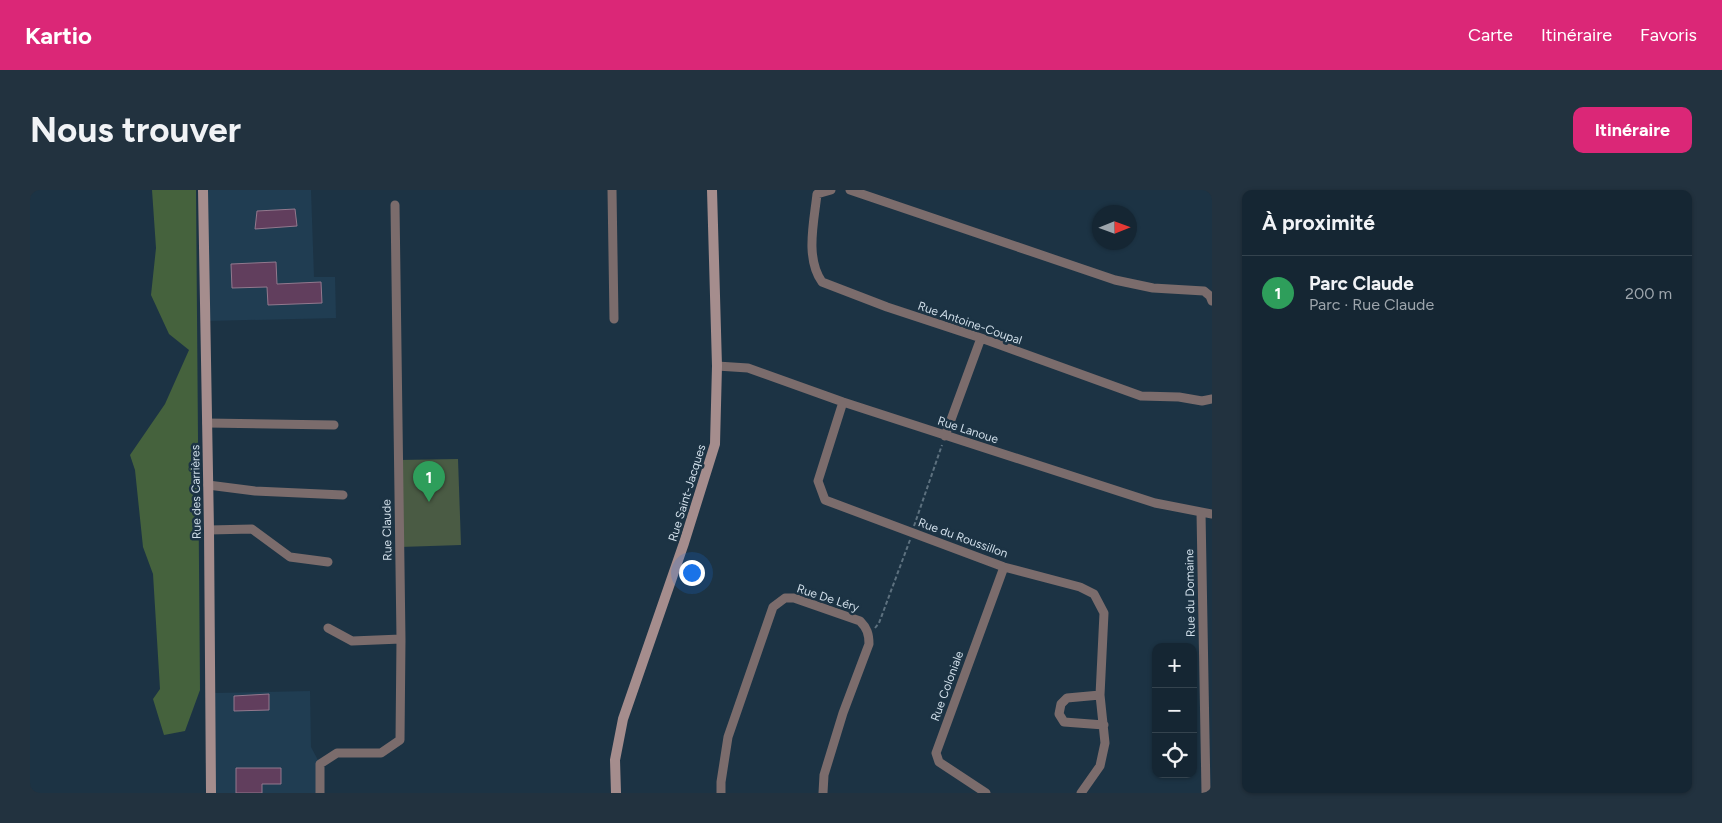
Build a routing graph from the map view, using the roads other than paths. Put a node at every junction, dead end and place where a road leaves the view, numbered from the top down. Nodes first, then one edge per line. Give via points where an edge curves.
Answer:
1 (203, 190) edge
2 (612, 190) edge
3 (712, 190) edge
4 (831, 190) edge
5 (850, 190) edge
6 (396, 205) dead end
7 (1212, 301) edge
8 (614, 319) dead end
9 (981, 338) junction
10 (717, 366) junction
11 (1212, 399) edge
12 (843, 402) junction
13 (207, 423) junction
14 (334, 425) dead end
15 (945, 436) junction
16 (208, 485) junction
17 (343, 494) dead end
18 (1201, 512) junction
19 (1212, 514) edge
20 (209, 530) junction
21 (328, 562) dead end
22 (1004, 567) junction
23 (328, 628) dead end
24 (400, 639) junction
25 (1100, 695) junction
26 (1104, 725) junction
27 (212, 793) edge
28 (320, 793) edge
29 (616, 793) edge
30 (721, 793) edge
31 (823, 793) edge
32 (986, 793) edge
33 (1081, 793) edge
34 (1206, 793) edge

1 - 13 street, Rue des Carrières
2 - 8 street
3 - 10 street, Rue Saint-Jacques
4 - 9 street, Rue Antoine-Coupal via 817,194 812,241 815,266 822,282
5 - 7 street via 1115,280 1153,288 1204,291
6 - 24 street, Rue Claude
9 - 11 street, Rue Antoine-Coupal via 1141,396
9 - 15 street
10 - 12 street, Rue Lanoue via 748,368
10 - 29 street, Rue Saint-Jacques via 715,444 623,719 615,760
12 - 15 street, Rue Lanoue
12 - 22 street, Rue du Roussillon via 818,481 825,500
13 - 14 street
13 - 16 street, Rue des Carrières
15 - 18 street, Rue Lanoue via 1155,504
16 - 17 street via 255,492
16 - 20 street, Rue des Carrières
18 - 19 street, Rue Lanoue
18 - 34 street, Rue du Domaine
20 - 21 street via 252,529 290,557
20 - 27 street, Rue des Carrières
22 - 25 street, Rue du Roussillon via 1080,587 1094,594 1104,613
22 - 32 street, Rue Coloniale via 936,753 939,762
23 - 24 street via 352,641
24 - 28 street, Rue Claude via 400,740 381,753 337,753 320,764
25 - 26 street, Rue du Roussillon
25 - 26 street via 1067,698 1061,704 1059,714 1064,722
26 - 33 street, Rue du Roussillon via 1105,743 1100,766
30 - 31 street, Rue De Léry via 728,737 773,607 785,598 794,598 860,621 869,636 824,775

